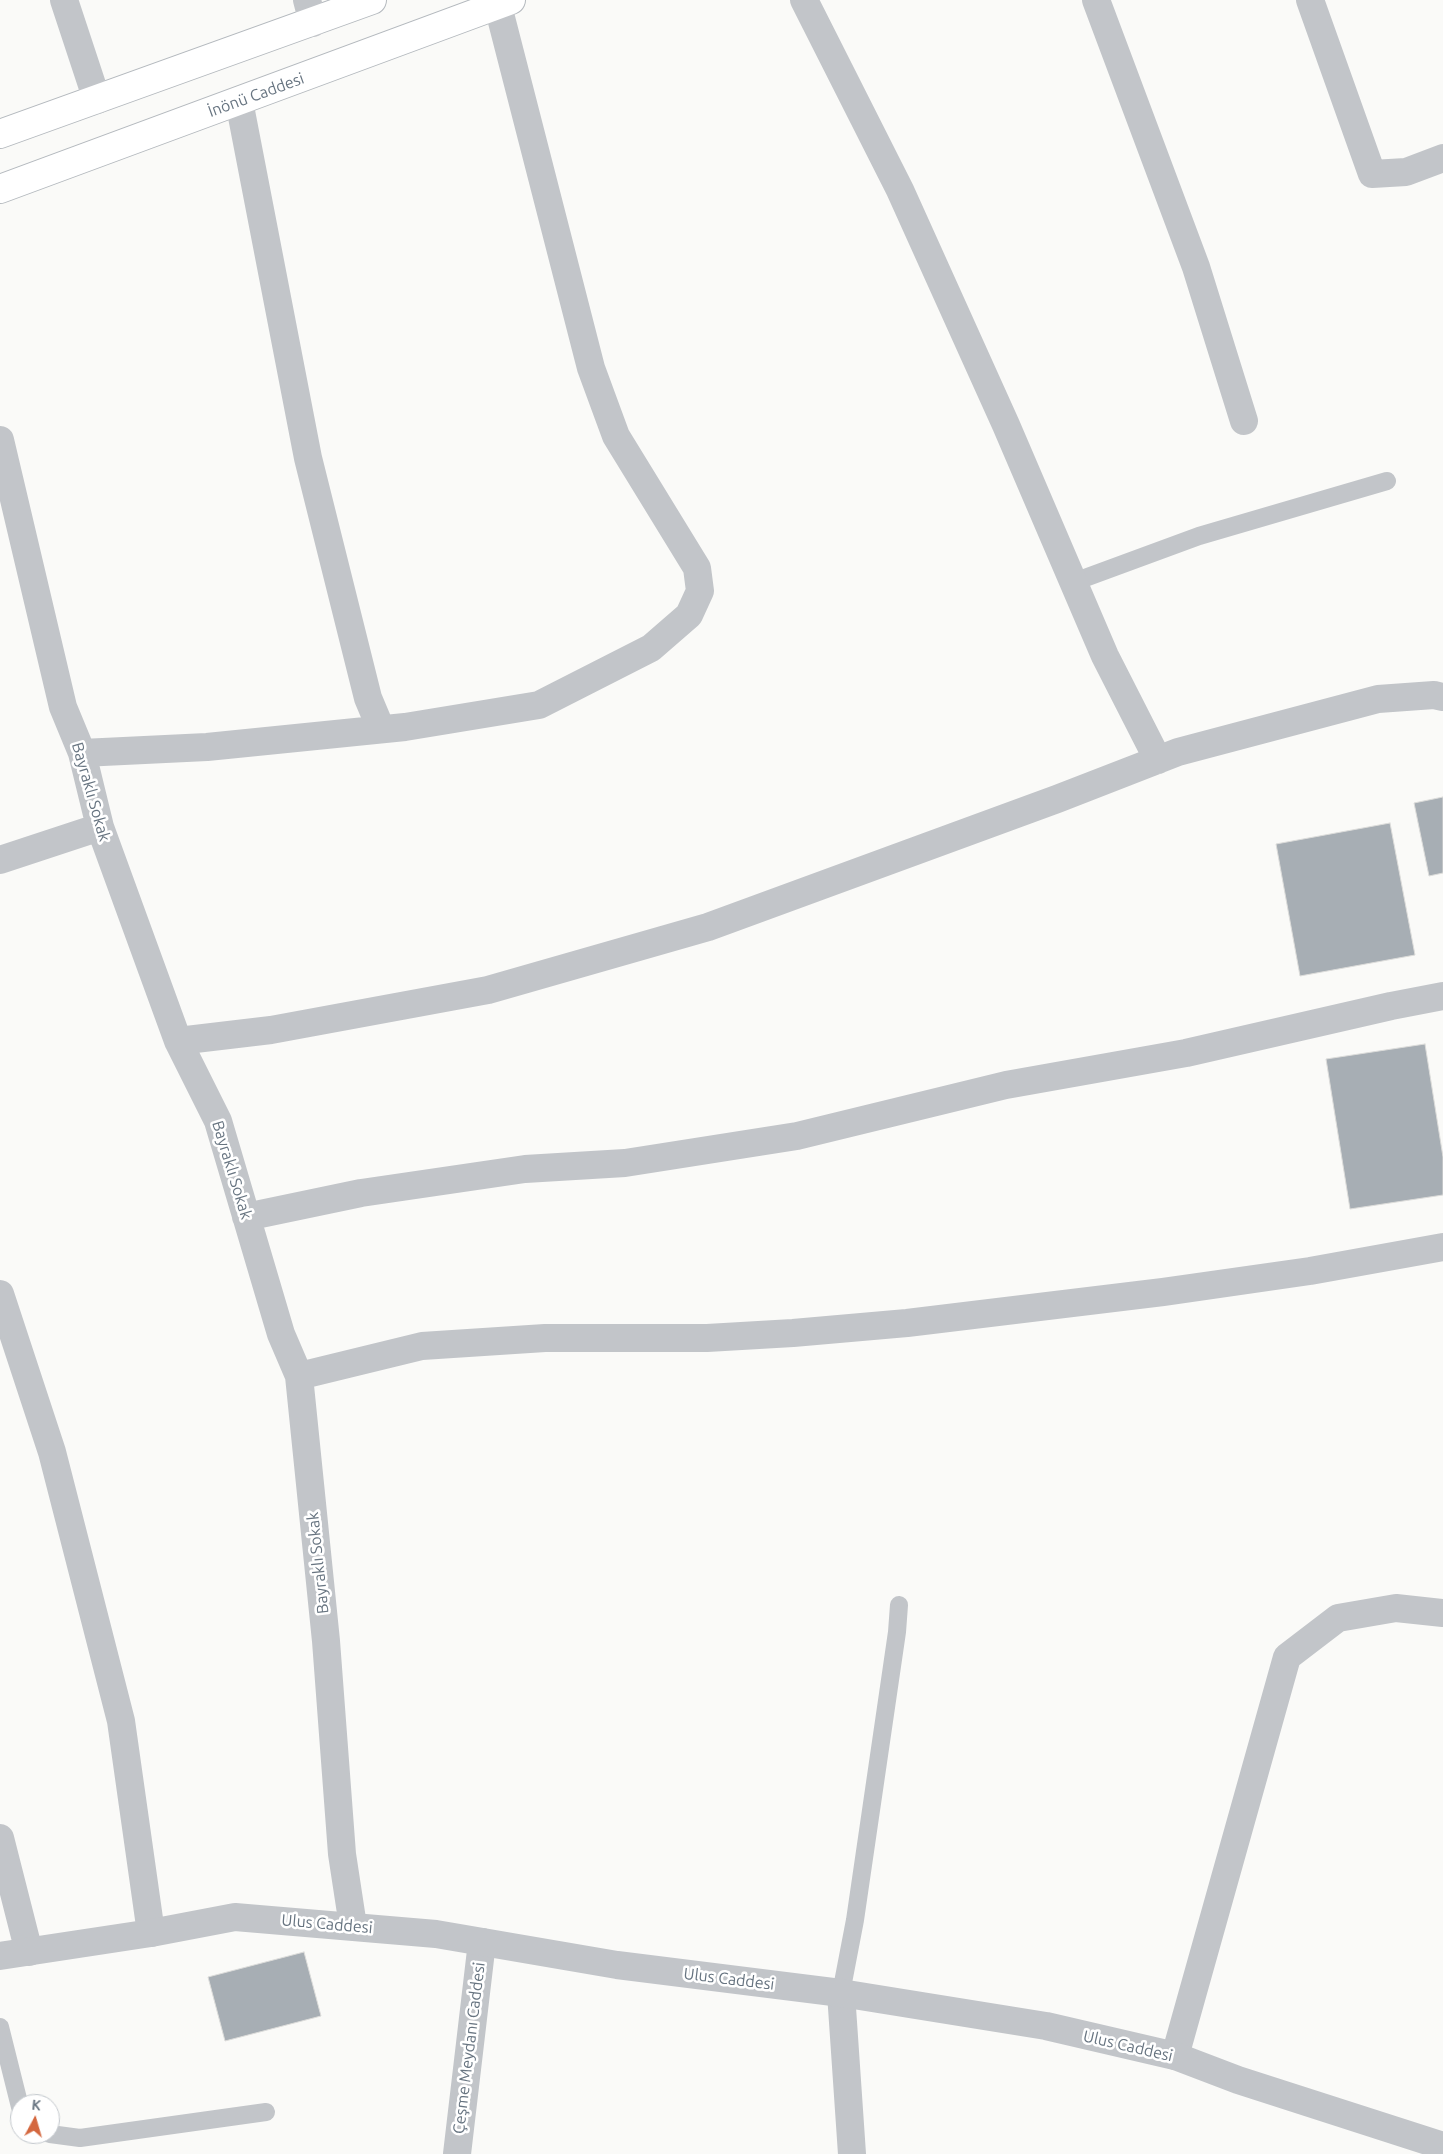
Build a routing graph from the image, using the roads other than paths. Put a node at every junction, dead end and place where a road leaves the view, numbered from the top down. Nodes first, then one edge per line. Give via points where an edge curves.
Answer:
1 (64, 0) edge
2 (372, 0) edge
3 (804, 0) edge
4 (1096, 0) edge
5 (1310, 0) edge
6 (505, 3) edge
7 (310, 11) edge
8 (97, 100) junction
9 (240, 101) junction
10 (0, 134) edge
11 (1443, 158) edge
12 (0, 189) edge
13 (1244, 421) dead end
14 (0, 440) edge
15 (1387, 481) dead end
16 (1074, 582) junction
17 (1443, 697) edge
18 (381, 729) junction
19 (82, 754) junction
20 (1158, 760) junction
21 (100, 827) junction
22 (0, 860) edge
23 (1443, 996) edge
24 (178, 1041) junction
25 (246, 1217) junction
26 (1443, 1247) edge
27 (0, 1294) edge
28 (299, 1376) junction
29 (899, 1605) dead end
30 (1442, 1608) edge
31 (0, 1838) edge
32 (353, 1926) junction
33 (151, 1933) junction
34 (482, 1942) junction
35 (29, 1952) junction
36 (0, 1956) edge
37 (841, 1993) junction
38 (0, 2028) edge
39 (1175, 2056) junction
40 (17, 2094) edge
41 (266, 2112) dead end
42 (60, 2135) edge
43 (1443, 2146) edge
44 (457, 2154) edge
45 (852, 2154) edge

1 - 8 street
2 - 7 main road
3 - 16 street via 900,190
4 - 13 street via 1196,267
5 - 11 street via 1372,174 1406,172
6 - 9 main road, İnönü Caddesi
6 - 18 street via 591,368 616,436 698,568 700,591 688,614 651,648 539,705
7 - 8 main road
8 - 10 main road
9 - 12 main road, İnönü Caddesi
9 - 18 street via 308,458 368,698
14 - 19 street, Bayraklı Sokak via 63,706
15 - 16 lane via 1199,536
16 - 20 street via 1105,656
17 - 20 street via 1378,700
18 - 19 street
19 - 21 street, Bayraklı Sokak
20 - 24 street via 708,927 488,990 271,1030
21 - 22 street
21 - 24 street, Bayraklı Sokak
23 - 25 street via 1186,1053 1006,1085 797,1136 625,1163 525,1169 361,1193
24 - 25 street, Bayraklı Sokak via 218,1121
25 - 28 street, Bayraklı Sokak via 282,1334
26 - 28 street via 1310,1271 1163,1292 907,1323 707,1338 545,1338 422,1346
27 - 33 street via 52,1452 121,1721
28 - 32 street, Bayraklı Sokak via 326,1641 342,1854
29 - 37 lane via 857,1910
30 - 39 street via 1396,1608 1338,1618 1287,1657
31 - 35 street
32 - 33 street, Ulus Caddesi via 235,1917
32 - 34 street, Ulus Caddesi
33 - 35 street, Ulus Caddesi
34 - 37 street, Ulus Caddesi via 617,1965
34 - 44 street, Çeşme Meydanı Caddesi
35 - 36 street, Ulus Caddesi
37 - 39 street, Ulus Caddesi via 1046,2026
37 - 45 street
38 - 40 lane
39 - 43 street, Ulus Caddesi via 1238,2080
41 - 42 lane via 80,2138

